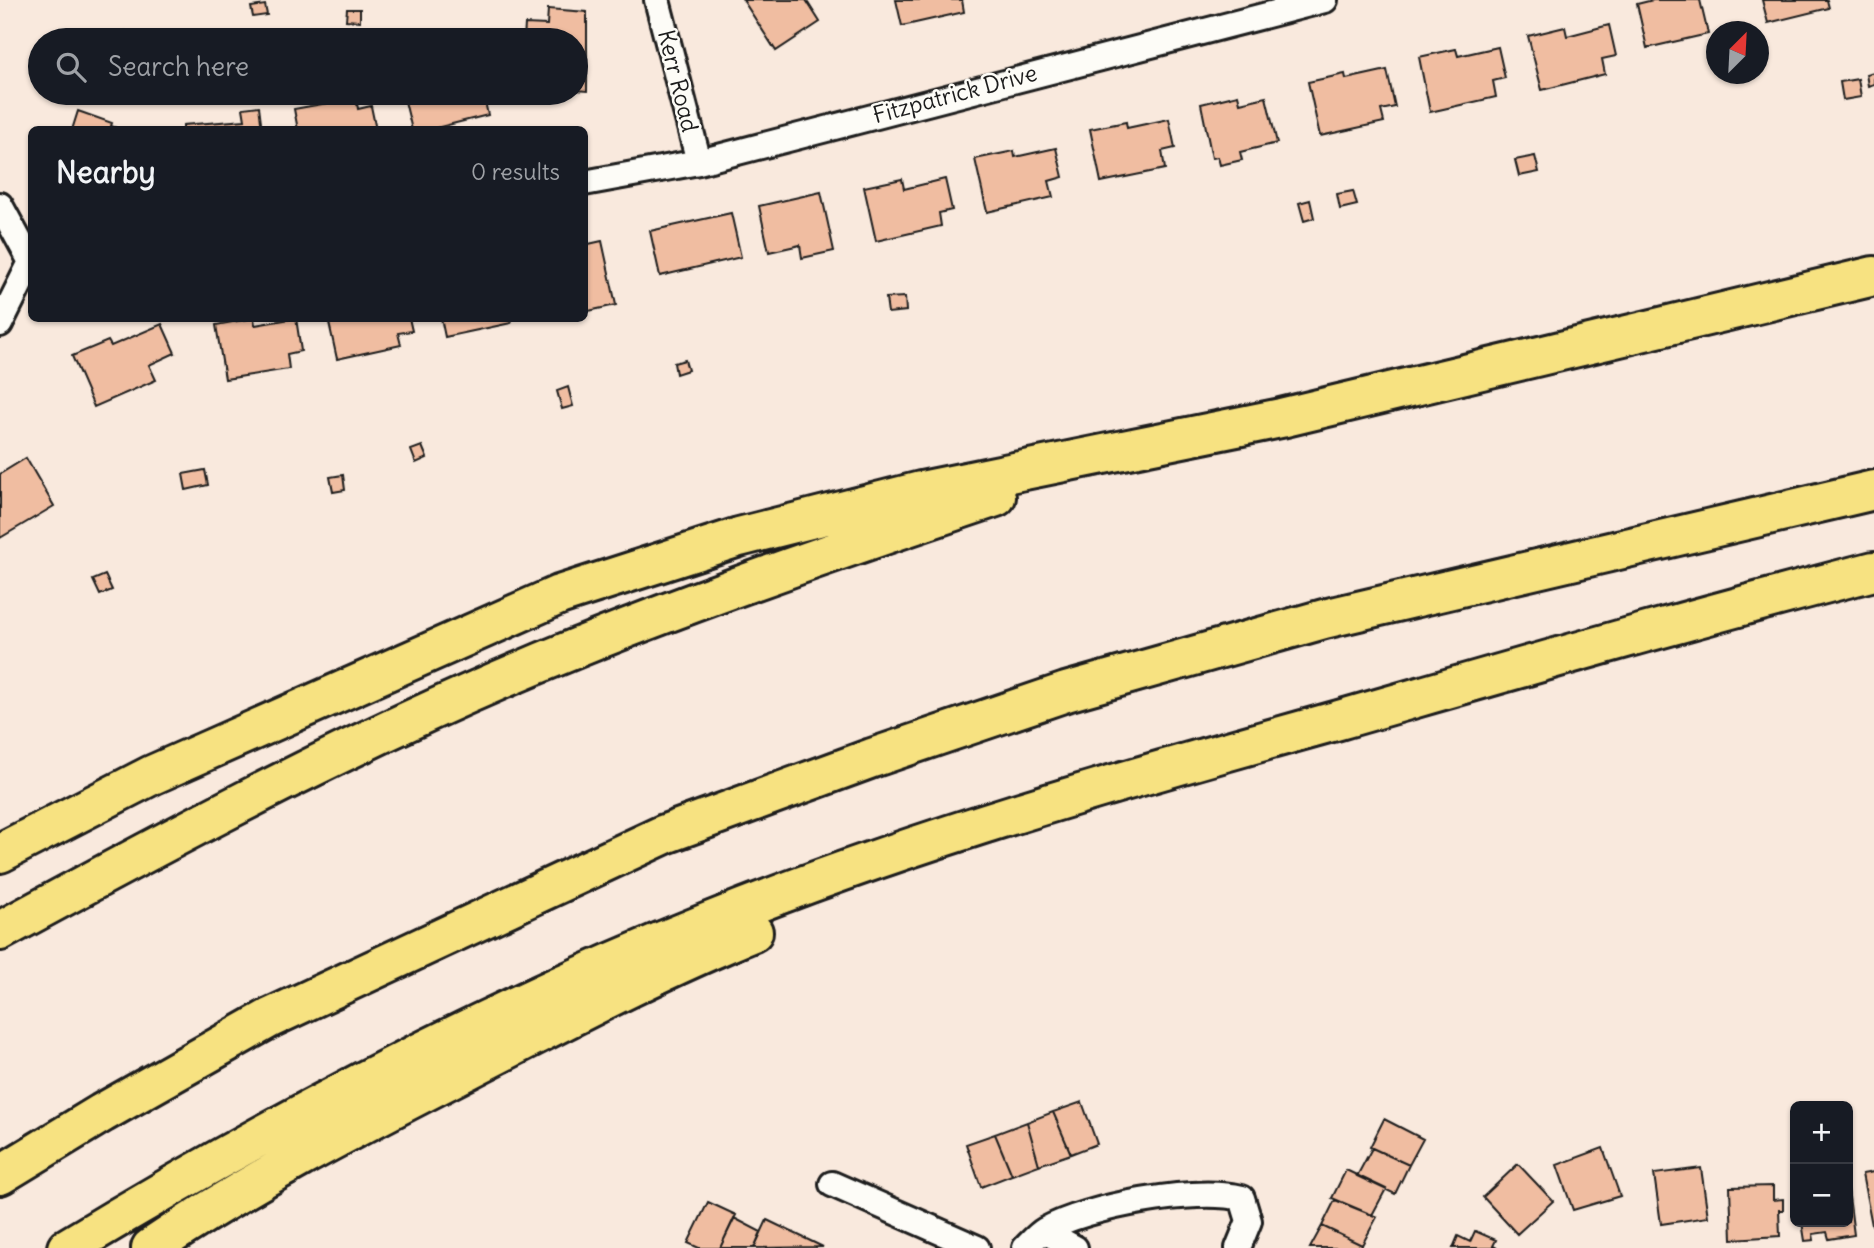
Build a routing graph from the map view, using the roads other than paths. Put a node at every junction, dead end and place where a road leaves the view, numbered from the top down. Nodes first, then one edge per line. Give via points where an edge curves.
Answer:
1 (657, 0) edge
2 (1325, 0) edge
3 (699, 162) junction
4 (588, 182) edge
5 (0, 205) edge
6 (28, 256) edge
7 (28, 268) edge
8 (1874, 276) edge
9 (0, 324) edge
10 (1281, 418) junction
11 (1874, 490) edge
12 (1874, 571) edge
13 (1345, 718) junction
14 (0, 852) edge
15 (0, 931) edge
16 (0, 1175) edge
17 (832, 1184) dead end
18 (1044, 1231) junction
19 (67, 1248) edge
20 (152, 1248) edge
21 (977, 1248) edge
22 (1025, 1248) edge
23 (1075, 1248) edge
24 (1238, 1248) edge

1 - 3 street, Kerr Road
2 - 3 street, Fitzpatrick Drive
3 - 4 street, Fitzpatrick Drive
5 - 6 street
7 - 9 street
8 - 10 highway
10 - 14 highway via 921,491 738,537 559,595 152,775
10 - 15 highway via 1000,495 789,567 578,647 337,755 180,832
11 - 16 highway via 1324,619 1066,692 872,758 666,834 282,1012
12 - 13 highway via 1684,620
13 - 19 highway via 1097,787 910,846 707,922 526,1002 313,1107
13 - 20 highway via 1101,798 718,946 330,1141 216,1204
17 - 21 street
18 - 22 street
18 - 23 street
18 - 24 street via 1088,1212 1182,1196 1224,1194 1242,1198 1250,1221

